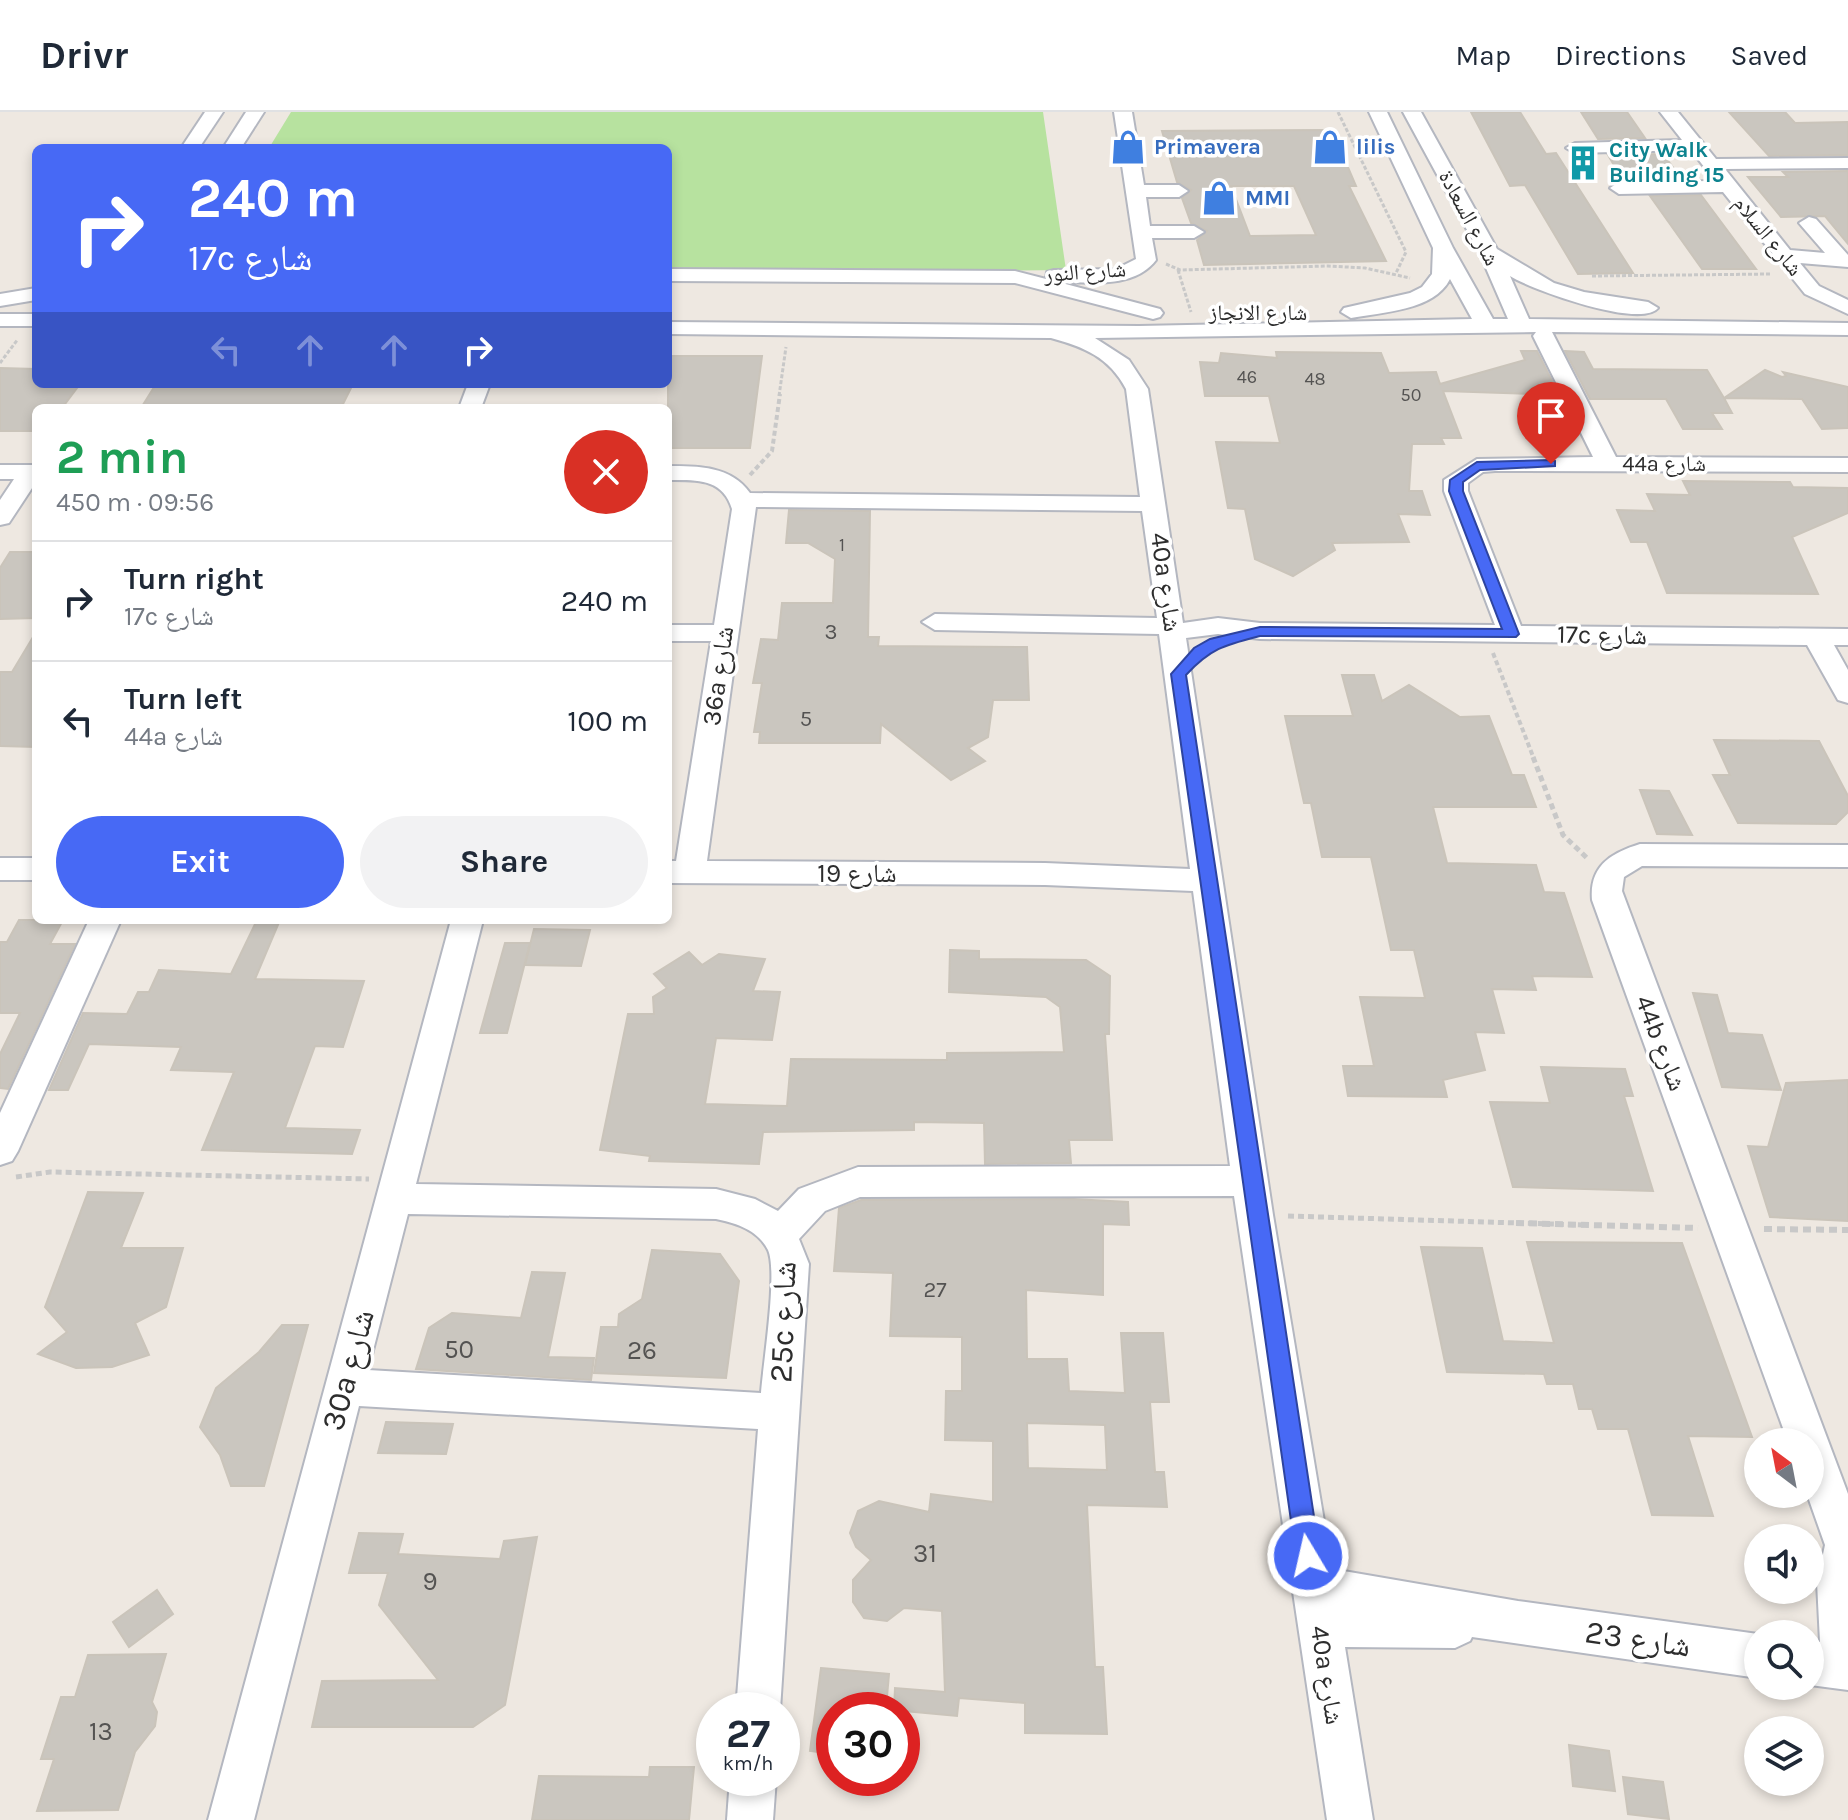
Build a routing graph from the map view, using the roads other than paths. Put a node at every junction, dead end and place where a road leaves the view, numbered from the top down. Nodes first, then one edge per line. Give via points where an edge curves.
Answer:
1 (214, 112) edge
2 (255, 112) edge
3 (1123, 112) edge
4 (1378, 112) edge
5 (1412, 112) edge
6 (1669, 112) edge
7 (193, 144) edge
8 (235, 144) edge
9 (1695, 145) junction
10 (1575, 148) dead end
11 (1848, 163) edge
12 (1711, 164) junction
13 (1729, 186) junction
14 (1619, 188) dead end
15 (1136, 191) junction
16 (1179, 191) dead end
17 (1803, 223) dead end
18 (1143, 232) junction
19 (1194, 232) dead end
20 (1443, 248) junction
21 (1489, 252) junction
22 (1783, 255) junction
23 (1840, 261) edge
24 (672, 275) edge
25 (1015, 277) junction
26 (32, 295) edge
27 (0, 300) edge
28 (0, 306) edge
29 (32, 306) edge
30 (1648, 308) junction
31 (672, 309) edge
32 (1848, 310) edge
33 (1351, 312) junction
34 (1153, 313) junction
35 (1482, 318) junction
36 (1518, 318) junction
37 (0, 320) edge
38 (32, 328) edge
39 (672, 328) edge
40 (1273, 328) junction
41 (1832, 328) edge
42 (1051, 331) junction
43 (1205, 331) junction
44 (0, 332) edge
45 (1544, 336) junction
46 (1848, 356) edge
47 (1144, 370) junction
48 (1607, 463) junction
49 (1848, 465) edge
50 (0, 472) edge
51 (32, 472) edge
52 (672, 473) edge
53 (32, 475) edge
54 (737, 492) junction
55 (1154, 504) junction
56 (0, 518) edge
57 (1171, 618) junction
58 (935, 622) dead end
59 (1242, 632) junction
60 (672, 633) edge
61 (723, 633) junction
62 (1498, 634) junction
63 (1816, 637) junction
64 (1848, 637) edge
65 (1178, 674) junction
66 (1848, 694) edge
67 (1848, 856) edge
68 (0, 869) edge
69 (32, 869) edge
70 (679, 872) edge
71 (1208, 872) junction
72 (103, 924) edge
73 (466, 924) edge
74 (1, 1166) edge
75 (396, 1189) junction
76 (1253, 1198) junction
77 (780, 1234) junction
78 (344, 1387) junction
79 (779, 1412) junction
80 (1803, 1428) edge
81 (1824, 1486) edge
82 (1847, 1548) edge
83 (1316, 1606) junction
84 (1744, 1654) edge
85 (1834, 1666) edge
86 (759, 1692) edge
87 (752, 1796) edge
88 (231, 1820) edge
89 (750, 1820) edge
90 (1350, 1820) edge

1 - 7 street
2 - 8 street
3 - 15 street, شارع النور
4 - 20 street, شارع السعادة
5 - 21 street, شارع السعادة
6 - 9 street, شارع السلام
9 - 10 street
9 - 12 street, شارع السلام
11 - 12 street
12 - 13 street, شارع السلام
13 - 14 street
13 - 22 street, شارع السلام
15 - 16 street
15 - 18 street, شارع النور
17 - 23 street
18 - 19 street
18 - 25 street, شارع النور via 1147,256 1131,271
20 - 33 street via 1442,274 1435,286 1410,299
20 - 35 street, شارع السعادة
21 - 30 street via 1521,278 1555,292
21 - 36 street, شارع السعادة
22 - 23 street
22 - 32 street, شارع السلام via 1819,296
24 - 25 street
25 - 34 street
26 - 27 street
28 - 29 street
30 - 32 street, شارع الانجاز
30 - 36 street, شارع الانجاز
31 - 34 street, شارع الانجاز
33 - 34 street, شارع الانجاز
33 - 35 street, شارع الانجاز
35 - 36 street, شارع الانجاز
35 - 40 street, شارع الانجاز
36 - 41 street, شارع الانجاز
37 - 38 street
38 - 44 street
39 - 42 street, شارع الانجاز
40 - 43 street, شارع الانجاز
40 - 45 street, شارع الانجاز via 1337,339
41 - 45 street, شارع الانجاز via 1770,336
41 - 46 street
42 - 43 street, شارع الانجاز
42 - 47 street, 40a شارع via 1091,343 1127,368
43 - 47 street via 1167,344
45 - 48 street
47 - 55 street, 40a شارع
48 - 49 street, 44a شارع
48 - 62 street, 44a شارع via 1477,466 1456,480
50 - 51 street
52 - 54 street via 707,474
53 - 56 street
54 - 55 street
54 - 61 street, 36a شارع
55 - 57 street, 40a شارع
57 - 58 street
57 - 59 street, 17c شارع
57 - 59 street, 17c شارع via 1197,614
57 - 65 street, 40a شارع
59 - 62 street, 17c شارع
59 - 65 street, 17c شارع via 1199,651
60 - 61 street
61 - 70 street, 36a شارع
62 - 63 street, 17c شارع
63 - 64 street, 17c شارع
63 - 66 street
65 - 71 street, 40a شارع
67 - 80 street, 44b شارع via 1640,855 1622,861 1605,884
68 - 69 street
70 - 71 street, شارع 19
71 - 76 street, 40a شارع
72 - 74 street
73 - 75 street, 30a شارع
75 - 77 street, 25c شارع via 716,1204 763,1218
75 - 78 street, 30a شارع
76 - 77 street via 858,1182 812,1200
76 - 83 street, 40a شارع
77 - 79 street, 25c شارع via 790,1264
78 - 79 street
78 - 88 street, 30a شارع
79 - 86 street, 25c شارع
81 - 82 street, 44b شارع
82 - 85 street, 44b شارع via 1838,1582
83 - 84 street, شارع 23 via 1478,1626 1518,1623
83 - 90 street, 40a شارع
87 - 89 street

